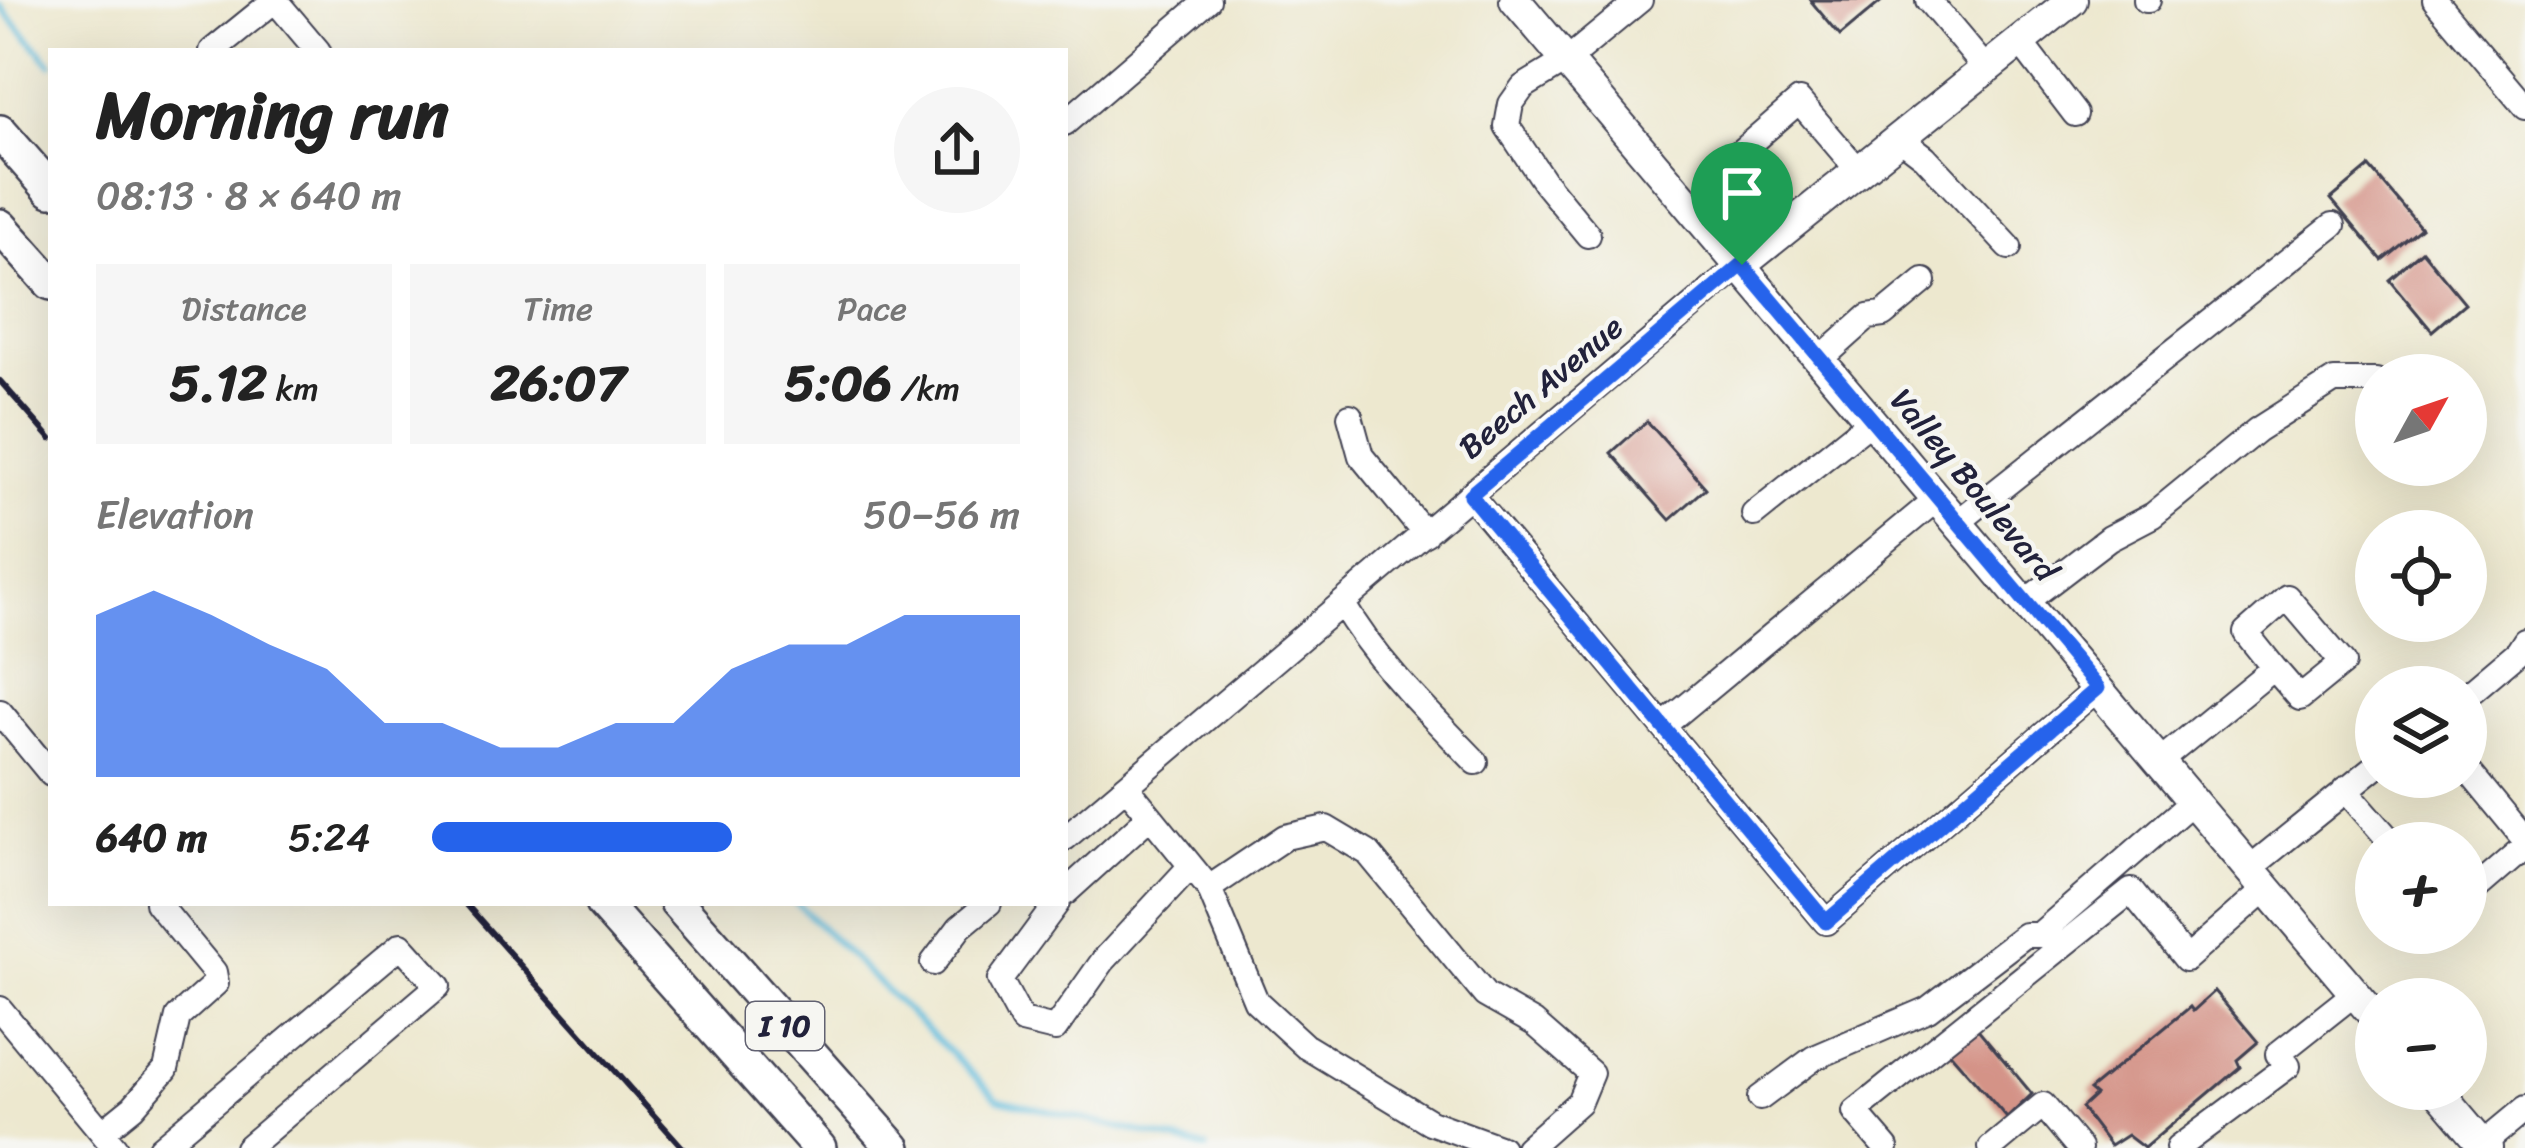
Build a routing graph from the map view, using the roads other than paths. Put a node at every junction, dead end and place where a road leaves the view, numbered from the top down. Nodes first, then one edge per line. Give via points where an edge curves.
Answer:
1 (1208, 0) edge
2 (1515, 0) edge
3 (1640, 0) edge
4 (1928, 0) edge
5 (2072, 0) edge
6 (2435, 0) edge
7 (262, 4) edge
8 (2020, 41) junction
9 (215, 48) edge
10 (314, 48) edge
11 (1566, 61) junction
12 (1986, 69) junction
13 (2525, 106) edge
14 (2075, 114) dead end
15 (1068, 120) edge
16 (0, 132) edge
17 (1900, 138) junction
18 (1740, 152) dead end
19 (1858, 171) junction
20 (48, 187) edge
21 (2332, 225) dead end
22 (0, 226) edge
23 (1588, 235) dead end
24 (2009, 247) dead end
25 (1742, 265) junction
26 (48, 280) edge
27 (1924, 281) dead end
28 (1821, 359) junction
29 (2355, 382) edge
30 (1350, 416) dead end
31 (1872, 420) junction
32 (1470, 495) junction
33 (1948, 510) junction
34 (1754, 514) dead end
35 (1425, 534) junction
36 (2025, 602) junction
37 (1342, 603) junction
38 (2525, 641) edge
39 (2274, 668) dead end
40 (2487, 678) edge
41 (2098, 688) junction
42 (0, 712) edge
43 (1663, 726) junction
44 (2160, 761) junction
45 (1476, 762) dead end
46 (48, 770) edge
47 (2355, 782) edge
48 (1126, 786) junction
49 (2345, 789) junction
50 (2487, 795) edge
51 (2193, 800) junction
52 (1150, 816) junction
53 (2374, 822) edge
54 (1068, 835) edge
55 (2525, 843) edge
56 (1191, 866) junction
57 (2259, 878) junction
58 (2487, 878) edge
59 (1209, 888) junction
60 (1068, 890) edge
61 (159, 906) edge
62 (605, 906) edge
63 (680, 906) edge
64 (985, 906) edge
65 (1055, 906) edge
66 (933, 962) dead end
67 (2355, 993) joint
68 (0, 1009) edge
69 (836, 1083) junction
70 (1760, 1098) dead end
71 (2525, 1109) edge
72 (2454, 1110) edge
73 (109, 1140) edge
74 (174, 1144) edge
75 (2190, 1144) edge
76 (2483, 1146) edge
77 (247, 1148) edge
78 (819, 1148) edge
79 (894, 1148) edge
80 (925, 1148) edge
81 (1502, 1148) edge
82 (1527, 1148) edge
83 (1886, 1148) edge
84 (1991, 1148) edge
85 (2079, 1148) edge

1 - 15 street
2 - 11 main road, Valley Boulevard
3 - 11 street
4 - 12 street
5 - 8 main road, Beech Avenue
6 - 13 street
7 - 9 street
7 - 10 street
8 - 12 main road, Beech Avenue
8 - 14 street
11 - 23 street via 1523,87 1507,126
11 - 25 main road, Valley Boulevard
12 - 17 main road, Beech Avenue
16 - 20 highway
17 - 19 main road, Beech Avenue
17 - 24 street
18 - 19 street via 1799,101
19 - 25 main road, Beech Avenue
21 - 33 street
22 - 26 highway
25 - 28 main road, Valley Boulevard
25 - 32 street, Beech Avenue
27 - 28 street
28 - 31 main road, Valley Boulevard
29 - 36 street via 2334,382 2276,418
30 - 35 street via 1361,456
31 - 33 main road, Valley Boulevard
31 - 34 street
32 - 35 street, Beech Avenue
32 - 43 street
33 - 36 main road, Valley Boulevard
33 - 43 street
35 - 37 street, Beech Avenue
36 - 41 main road, Valley Boulevard
37 - 45 street via 1392,675
37 - 48 street, Beech Avenue
38 - 40 street
39 - 44 street
41 - 43 street via 1826,922
41 - 44 main road, Valley Boulevard
42 - 46 street
44 - 51 main road, Valley Boulevard
47 - 49 street
48 - 52 street
48 - 54 street, Beech Avenue
49 - 53 street
49 - 57 street
50 - 55 street
51 - 57 main road, Valley Boulevard
51 - 70 street via 2039,935 2025,934 1928,1010 1814,1058
52 - 56 street
52 - 60 street
55 - 58 street
56 - 59 street
56 - 65 street via 1103,961 1055,1029 1022,1022 1000,980
57 - 67 main road, Valley Boulevard
57 - 83 street via 2186,959 2131,891 1855,1112
59 - 81 street via 1256,1001 1305,1046 1430,1122
59 - 82 street via 1285,837 1326,828 1368,853 1485,994 1534,1023 1591,1073 1579,1102
61 - 73 street via 216,983 178,1017 166,1070
62 - 78 highway, I 10
63 - 69 highway, I 10
64 - 66 street
67 - 75 street via 2278,1054 2288,1066
68 - 73 street
69 - 79 highway, I 10
69 - 80 highway
71 - 76 street
72 - 76 main road
74 - 77 street via 401,945 439,986
84 - 85 street via 2043,1105

